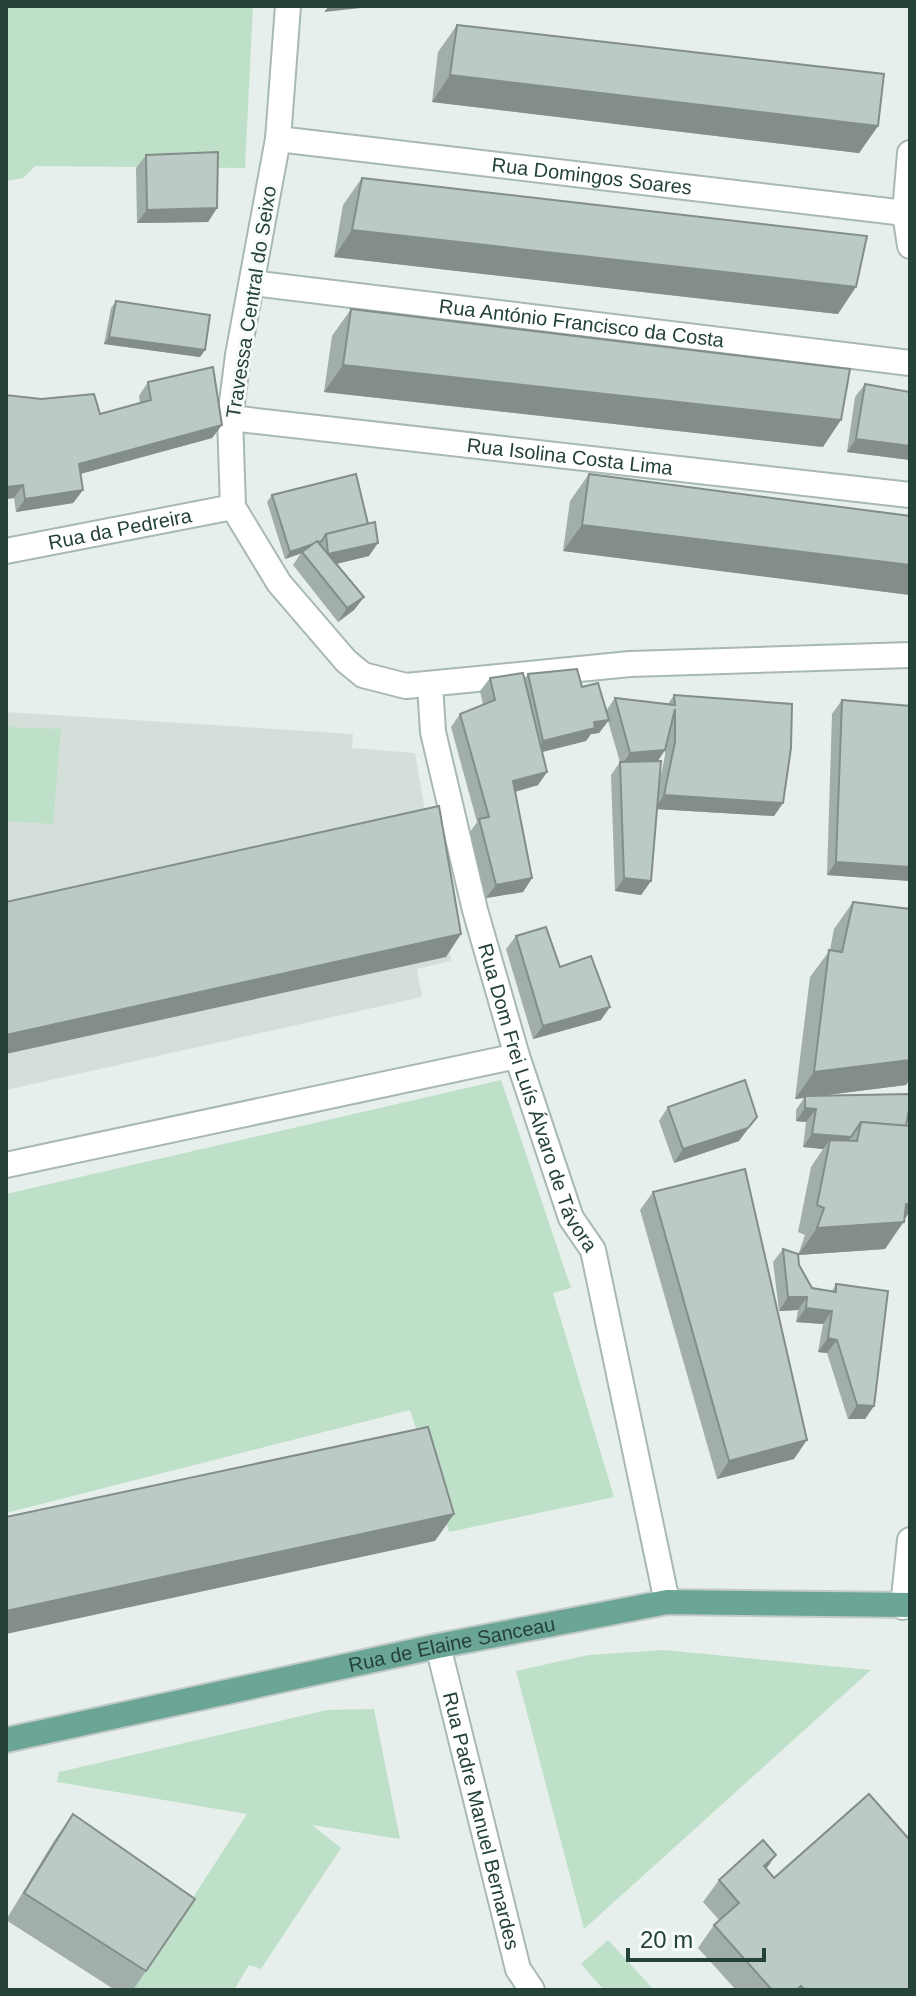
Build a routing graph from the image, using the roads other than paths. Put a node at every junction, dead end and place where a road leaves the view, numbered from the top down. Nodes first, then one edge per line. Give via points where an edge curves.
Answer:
1 (288, 6) edge
2 (278, 139) junction
3 (910, 153) edge
4 (905, 213) junction
5 (910, 246) edge
6 (252, 283) junction
7 (910, 363) edge
8 (230, 418) junction
9 (910, 495) edge
10 (233, 507) junction
11 (6, 551) edge
12 (910, 655) edge
13 (430, 685) junction
14 (517, 1056) junction
15 (6, 1165) edge
16 (910, 1540) edge
17 (667, 1602) junction
18 (908, 1608) edge
19 (438, 1646) junction
20 (6, 1740) edge
21 (532, 1990) edge

1 - 2 street, Travessa Central do Seixo
2 - 4 street, Rua Domingos Soares
2 - 6 street, Travessa Central do Seixo
3 - 4 street
4 - 5 street
6 - 7 street, Rua António Francisco da Costa
6 - 8 street, Travessa Central do Seixo
8 - 9 street, Rua Isolina Costa Lima
8 - 10 street, Travessa Central do Seixo
10 - 11 street, Rua da Pedreira
10 - 13 street, Travessa Central do Seixo via 279,583 354,669 386,684
12 - 13 street, Travessa Central do Seixo via 630,664
13 - 14 street, Rua Dom Frei Luís Álvaro de Távora via 433,732 475,910
14 - 15 street
14 - 17 street, Rua Dom Frei Luís Álvaro de Távora via 571,1218 593,1250
16 - 18 street
17 - 18 main road, Rua de Elaine Sanceau
17 - 19 main road, Rua de Elaine Sanceau
19 - 20 main road, Rua de Elaine Sanceau
19 - 21 street, Rua Padre Manuel Bernardes via 518,1969

